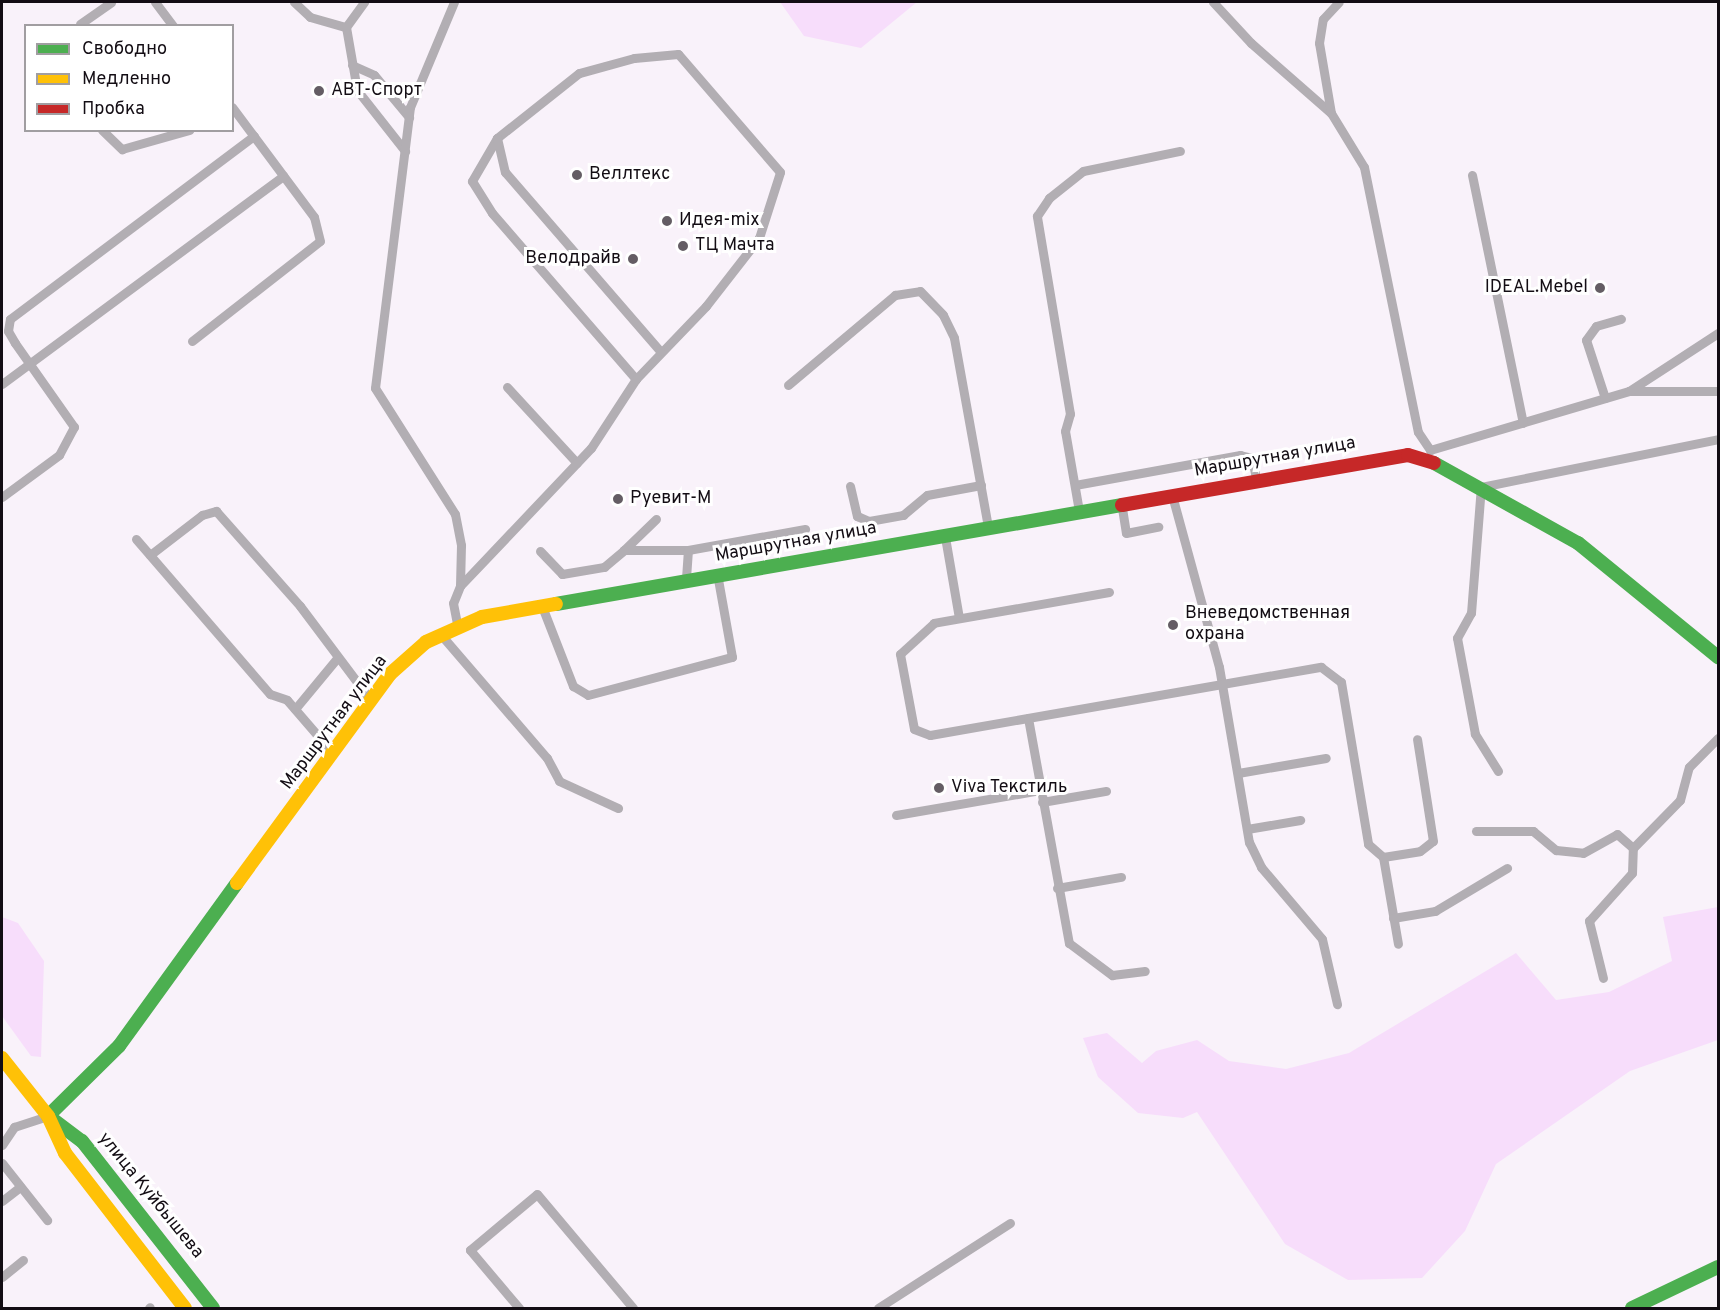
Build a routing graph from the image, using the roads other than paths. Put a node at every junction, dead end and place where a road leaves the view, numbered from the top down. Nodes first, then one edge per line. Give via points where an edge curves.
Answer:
1 (111, 2) edge
2 (155, 2) edge
3 (294, 2) edge
4 (364, 2) edge
5 (454, 2) edge
6 (1214, 2) edge
7 (1340, 2) edge
8 (80, 24) edge
9 (172, 24) edge
10 (346, 27) junction
11 (352, 65) junction
12 (234, 110) edge
13 (1331, 113) junction
14 (409, 117) junction
15 (104, 132) edge
16 (182, 132) edge
17 (254, 136) junction
18 (497, 138) junction
19 (405, 151) junction
20 (1180, 151) dead end
21 (1472, 175) dead end
22 (283, 176) junction
23 (1621, 319) dead end
24 (1719, 333) edge
25 (192, 341) dead end
26 (660, 351) junction
27 (30, 363) junction
28 (636, 379) junction
29 (2, 384) edge
30 (788, 385) dead end
31 (507, 387) dead end
32 (1629, 391) junction
33 (1719, 391) edge
34 (1605, 398) junction
35 (1523, 423) junction
36 (1719, 439) edge
37 (1428, 454) junction
38 (577, 463) junction
39 (1257, 478) junction
40 (981, 485) junction
41 (1075, 485) junction
42 (850, 486) dead end
43 (1481, 487) junction
44 (1172, 494) junction
45 (2, 497) edge
46 (1121, 503) junction
47 (1079, 510) junction
48 (656, 519) dead end
49 (988, 527) junction
50 (1158, 527) dead end
51 (805, 529) dead end
52 (944, 535) junction
53 (136, 539) dead end
54 (624, 550) junction
55 (688, 550) junction
56 (540, 551) dead end
57 (150, 555) junction
58 (717, 575) junction
59 (685, 581) junction
60 (460, 586) junction
61 (1109, 591) dead end
62 (542, 607) junction
63 (959, 618) junction
64 (458, 627) junction
65 (441, 635) junction
66 (338, 657) junction
67 (1719, 657) edge
68 (1222, 684) junction
69 (371, 700) junction
70 (295, 709) junction
71 (1028, 718) junction
72 (1719, 738) edge
73 (1417, 739) dead end
74 (333, 753) junction
75 (1326, 758) dead end
76 (1498, 771) dead end
77 (1238, 773) junction
78 (1040, 790) junction
79 (1106, 791) dead end
80 (1042, 802) junction
81 (618, 808) dead end
82 (896, 815) dead end
83 (1300, 819) dead end
84 (1247, 829) junction
85 (1476, 831) dead end
86 (1633, 848) junction
87 (1383, 857) junction
88 (1506, 868) dead end
89 (1121, 877) dead end
90 (1057, 888) junction
91 (1394, 918) junction
92 (1398, 944) dead end
93 (1145, 971) dead end
94 (1603, 978) dead end
95 (1337, 1004) dead end
96 (2, 1058) edge
97 (48, 1116) junction
98 (14, 1126) junction
99 (2, 1130) edge
100 (2, 1145) edge
101 (2, 1163) edge
102 (20, 1186) junction
103 (2, 1201) edge
104 (47, 1220) dead end
105 (1010, 1223) dead end
106 (23, 1260) dead end
107 (1719, 1267) edge
108 (2, 1277) edge
109 (185, 1308) edge
110 (213, 1308) edge
111 (519, 1308) edge
112 (633, 1308) edge
113 (878, 1308) edge
114 (1632, 1308) edge

1 - 8 lane
2 - 9 lane
3 - 10 lane via 310,17
4 - 10 lane
5 - 14 lane
6 - 13 lane via 1251,44
7 - 13 lane via 1323,19 1318,43
10 - 11 lane
11 - 14 lane via 374,75
11 - 19 lane via 357,90
12 - 17 lane
13 - 37 lane via 1364,167 1418,432
14 - 19 lane
15 - 16 lane via 122,149
17 - 22 lane
17 - 27 lane via 10,319 8,331
18 - 26 lane via 505,172
18 - 26 lane via 579,73 634,58 678,54 780,172 748,254
18 - 28 lane via 472,181 492,213
19 - 60 lane via 375,388 451,504 460,537
20 - 41 lane via 1083,171 1049,198 1037,216 1071,414 1065,431
21 - 35 lane
22 - 25 lane via 314,217 320,241
22 - 27 lane
23 - 34 lane via 1596,326 1586,340
24 - 32 lane
26 - 28 lane
27 - 29 lane
27 - 45 lane via 68,415 72,439
28 - 38 lane
30 - 40 lane via 895,295 921,291 952,332
31 - 38 lane
32 - 33 lane
32 - 34 lane
34 - 35 lane
35 - 37 lane
36 - 43 lane
37 - 39 street, Маршрутная улица
37 - 43 street, Маршрутная улица
38 - 60 lane
39 - 41 lane via 1252,458 1240,455
39 - 44 street, Маршрутная улица
40 - 42 lane via 927,495 903,515 869,521 857,516
40 - 49 lane
41 - 47 lane
43 - 67 street, Маршрутная улица via 1578,543
43 - 76 lane via 1471,613 1457,638 1475,734
44 - 46 street, Маршрутная улица
44 - 68 lane
46 - 47 street, Маршрутная улица
46 - 50 lane via 1126,533
47 - 49 street, Маршрутная улица
48 - 54 lane
49 - 52 street, Маршрутная улица
51 - 55 lane
52 - 58 street, Маршрутная улица
52 - 63 lane
53 - 57 lane
54 - 55 lane
54 - 56 lane via 604,567 562,574
55 - 59 lane
57 - 66 lane via 202,515 216,511
57 - 70 lane via 270,694
58 - 59 street, Маршрутная улица
58 - 62 lane via 732,657 588,695 573,686
59 - 62 street, Маршрутная улица
60 - 64 lane via 453,603
61 - 63 lane
62 - 64 street, Маршрутная улица
63 - 71 lane via 934,623 900,654 914,729 930,735
64 - 65 street, Маршрутная улица
65 - 69 street, Маршрутная улица via 390,674
65 - 81 lane via 462,666 547,758 559,781
66 - 69 lane
66 - 70 lane
68 - 71 lane
68 - 77 lane
68 - 87 lane via 1320,667 1341,682 1368,844
69 - 74 street, Маршрутная улица
70 - 74 lane
71 - 78 lane
72 - 86 lane via 1689,767 1680,800
73 - 87 lane via 1433,841 1420,851
74 - 97 street, Маршрутная улица via 119,1046
75 - 77 lane
77 - 84 lane
78 - 80 lane
78 - 82 lane
79 - 80 lane
80 - 90 lane
83 - 84 lane
84 - 95 lane via 1261,867 1322,939
85 - 86 lane via 1533,831 1556,850 1583,853 1617,834
86 - 94 lane via 1632,873 1589,921
87 - 91 lane
88 - 91 lane via 1436,911
89 - 90 lane
90 - 93 lane via 1064,930 1079,954 1112,975
91 - 92 lane
96 - 97 street, улица Куйбышева
97 - 98 lane
97 - 109 street, улица Куйбышева via 65,1153
97 - 110 street, улица Куйбышева via 82,1141
98 - 99 lane
98 - 100 lane
101 - 102 lane
102 - 103 lane
102 - 104 lane
105 - 113 lane
106 - 108 lane
107 - 114 street
111 - 112 lane via 470,1250 537,1194

